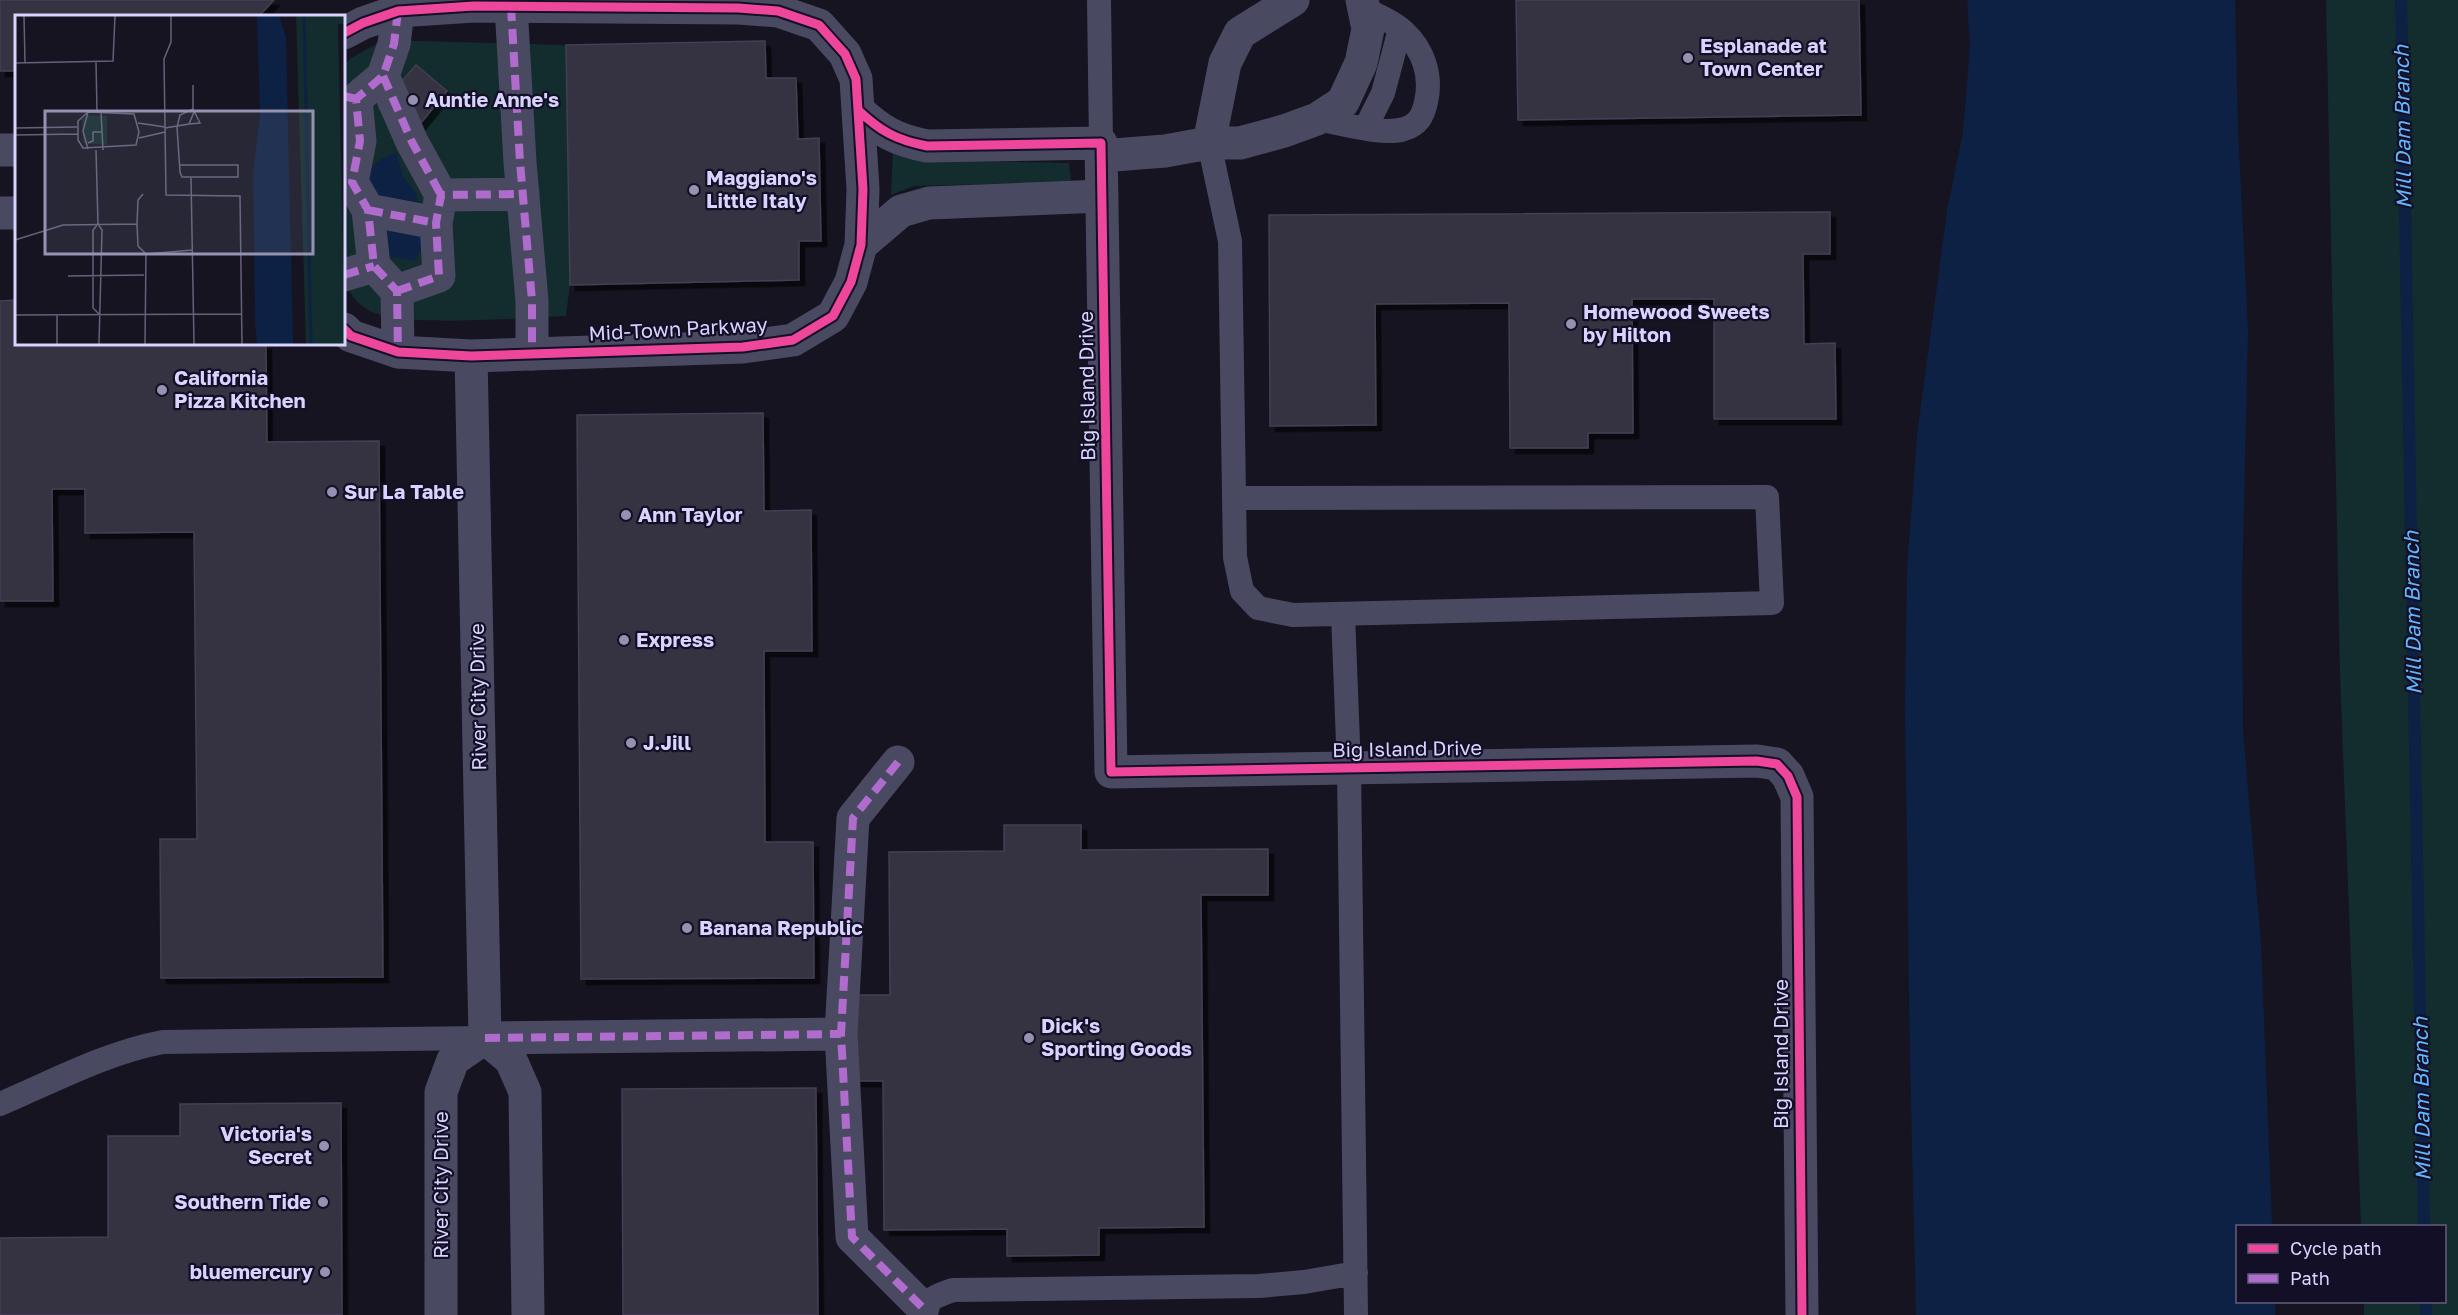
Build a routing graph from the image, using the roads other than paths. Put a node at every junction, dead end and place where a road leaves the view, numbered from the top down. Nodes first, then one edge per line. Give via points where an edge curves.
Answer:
1 (1099, 0) edge
2 (1293, 0) edge
3 (474, 3) edge
4 (1363, 4) edge
5 (511, 6) junction
6 (398, 11) junction
7 (1400, 29) junction
8 (345, 32) edge
9 (383, 76) junction
10 (350, 98) edge
11 (858, 110) junction
12 (1317, 119) junction
13 (1366, 127) junction
14 (1209, 143) junction
15 (1101, 149) junction
16 (523, 194) junction
17 (1102, 196) junction
18 (439, 209) junction
19 (368, 210) junction
20 (861, 245) junction
21 (359, 270) edge
22 (397, 291) junction
23 (345, 329) edge
24 (398, 352) junction
25 (532, 354) junction
26 (471, 356) junction
27 (1234, 498) junction
28 (1343, 614) junction
29 (898, 762) dead end
30 (1349, 768) junction
31 (841, 1034) junction
32 (485, 1038) junction
33 (0, 1104) edge
34 (1356, 1273) junction
35 (921, 1312) edge
36 (441, 1315) edge
37 (528, 1315) edge
38 (1356, 1315) edge
39 (1802, 1315) edge

1 - 15 lane
2 - 14 street via 1240,33 1225,63
3 - 5 street, Mid-Town Parkway
3 - 6 street, Mid-Town Parkway
4 - 7 lane
4 - 12 street via 1368,29 1361,63 1343,102
5 - 11 street, Mid-Town Parkway via 778,11 819,25 845,54 856,79
5 - 16 street
6 - 8 street, Mid-Town Parkway
6 - 9 street via 394,44
7 - 13 lane via 1383,93
7 - 13 lane via 1419,51 1427,68 1429,87 1424,111 1417,123 1402,130
9 - 10 street
9 - 18 street
10 - 19 street via 360,141 352,182
11 - 15 street via 877,127 903,141 927,146
11 - 20 street, Mid-Town Parkway via 863,189
12 - 13 lane
12 - 14 street via 1240,143
14 - 15 street via 1165,152
14 - 27 lane via 1230,241
15 - 17 street, Big Island Drive
16 - 18 street
16 - 25 street
17 - 20 street via 929,203 901,210
17 - 30 street, Big Island Drive via 1110,772
18 - 19 street
18 - 22 street via 439,276
19 - 21 street
20 - 25 street, Mid-Town Parkway via 851,282 833,316 794,340 743,347
21 - 22 street
22 - 24 street
23 - 24 street, Mid-Town Parkway via 351,336
24 - 26 street, Mid-Town Parkway
25 - 26 street, Mid-Town Parkway
26 - 32 street, River City Drive
27 - 28 lane via 1235,557 1242,591 1258,608 1293,615
27 - 28 lane via 1767,496 1772,603
28 - 30 lane
29 - 31 street via 853,818
30 - 34 lane
30 - 39 street, Big Island Drive via 1757,761 1777,764 1788,776 1797,797
31 - 32 street
31 - 35 street via 852,1237
32 - 33 lane via 164,1042 106,1056
32 - 36 street, River City Drive via 453,1060 441,1092
32 - 37 street via 511,1060 525,1092
34 - 35 lane via 1259,1286 953,1290 934,1297
34 - 38 lane

